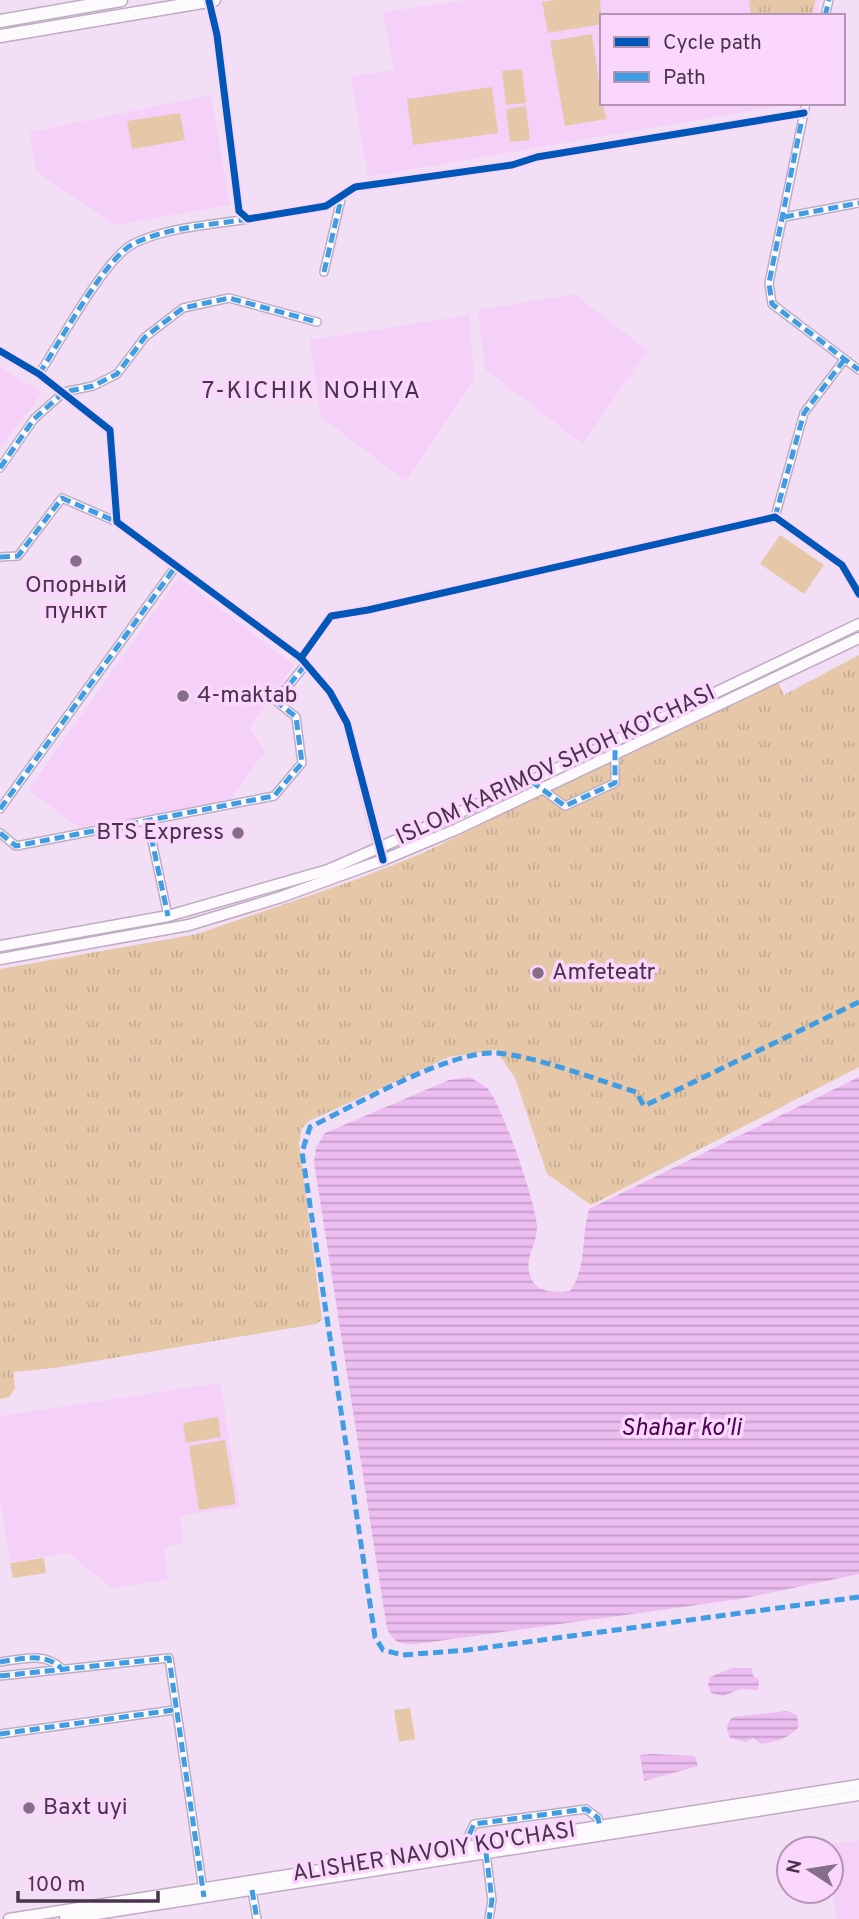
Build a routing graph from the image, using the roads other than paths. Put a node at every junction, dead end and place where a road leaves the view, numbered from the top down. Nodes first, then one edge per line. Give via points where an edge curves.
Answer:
1 (121, 0) edge
2 (211, 0) edge
3 (0, 21) edge
4 (0, 36) edge
5 (806, 105) edge
6 (804, 113) junction
7 (342, 195) junction
8 (859, 203) edge
9 (784, 217) junction
10 (248, 219) junction
11 (324, 272) dead end
12 (317, 322) dead end
13 (0, 351) edge
14 (844, 360) junction
15 (859, 370) edge
16 (39, 374) junction
17 (64, 392) junction
18 (0, 468) edge
19 (775, 517) junction
20 (117, 522) junction
21 (0, 557) edge
22 (176, 566) junction
23 (859, 594) edge
24 (859, 624) edge
25 (859, 638) edge
26 (304, 661) junction
27 (615, 741) junction
28 (615, 756) junction
29 (531, 781) junction
30 (540, 788) junction
31 (0, 809) edge
32 (148, 822) junction
33 (0, 832) edge
34 (379, 848) junction
35 (383, 860) junction
36 (168, 916) junction
37 (0, 946) edge
38 (0, 959) edge
39 (0, 1662) edge
40 (61, 1668) junction
41 (0, 1675) edge
42 (174, 1710) junction
43 (0, 1734) edge
44 (859, 1785) edge
45 (859, 1795) edge
46 (718, 1812) junction
47 (654, 1823) junction
48 (600, 1827) junction
49 (475, 1851) junction
50 (252, 1890) junction
51 (203, 1893) junction
52 (9, 1919) edge
53 (65, 1919) edge
54 (257, 1919) edge
55 (489, 1919) edge

1 - 3 main road
2 - 4 main road
2 - 10 street via 239,211
5 - 6 street
6 - 7 street via 512,165 355,187
6 - 9 street
7 - 10 street via 326,206
7 - 11 street
8 - 9 street
9 - 14 street via 769,283 772,304
10 - 16 street via 153,236 130,245 101,277
12 - 17 street via 229,298 183,308 145,337 117,374 93,386
13 - 16 street
14 - 15 street
14 - 19 street via 804,413
16 - 17 street
17 - 18 street via 34,419
17 - 20 street via 110,430
19 - 23 street via 842,565
19 - 26 street via 331,615
20 - 21 street via 62,498 18,556
20 - 22 street
22 - 26 street
22 - 31 street
24 - 27 main road, ISLOM KARIMOV SHOH KO'CHASI
25 - 28 main road, ISLOM KARIMOV SHOH KO'CHASI
26 - 32 street via 276,701 296,717 302,763 274,796
26 - 34 street via 330,692 346,723
27 - 28 street
27 - 29 main road, ISLOM KARIMOV SHOH KO'CHASI
28 - 30 main road, ISLOM KARIMOV SHOH KO'CHASI
28 - 30 street via 615,783 565,806
29 - 30 street
29 - 34 main road, ISLOM KARIMOV SHOH KO'CHASI
30 - 35 main road, ISLOM KARIMOV SHOH KO'CHASI via 457,830
32 - 33 street via 16,846
32 - 36 street
34 - 35 street
34 - 36 main road, ISLOM KARIMOV SHOH KO'CHASI via 328,870
35 - 38 main road, ISLOM KARIMOV SHOH KO'CHASI via 199,922
36 - 37 main road, ISLOM KARIMOV SHOH KO'CHASI
39 - 40 street via 53,1660
40 - 41 street
40 - 42 street via 169,1658
42 - 43 street
42 - 51 street
44 - 46 main road, ALISHER NAVOIY KO'CHASI
45 - 46 main road, ALISHER NAVOIY KO'CHASI
46 - 47 main road, ALISHER NAVOIY KO'CHASI
47 - 48 main road, ALISHER NAVOIY KO'CHASI
47 - 49 main road, ALISHER NAVOIY KO'CHASI
48 - 49 main road, ALISHER NAVOIY KO'CHASI
48 - 49 street via 598,1818 586,1809 474,1824
49 - 50 main road, ALISHER NAVOIY KO'CHASI
49 - 51 main road, ALISHER NAVOIY KO'CHASI
49 - 55 street via 492,1900
50 - 51 main road, ALISHER NAVOIY KO'CHASI
50 - 54 street
51 - 52 main road, ALISHER NAVOIY KO'CHASI
51 - 53 main road, ALISHER NAVOIY KO'CHASI

